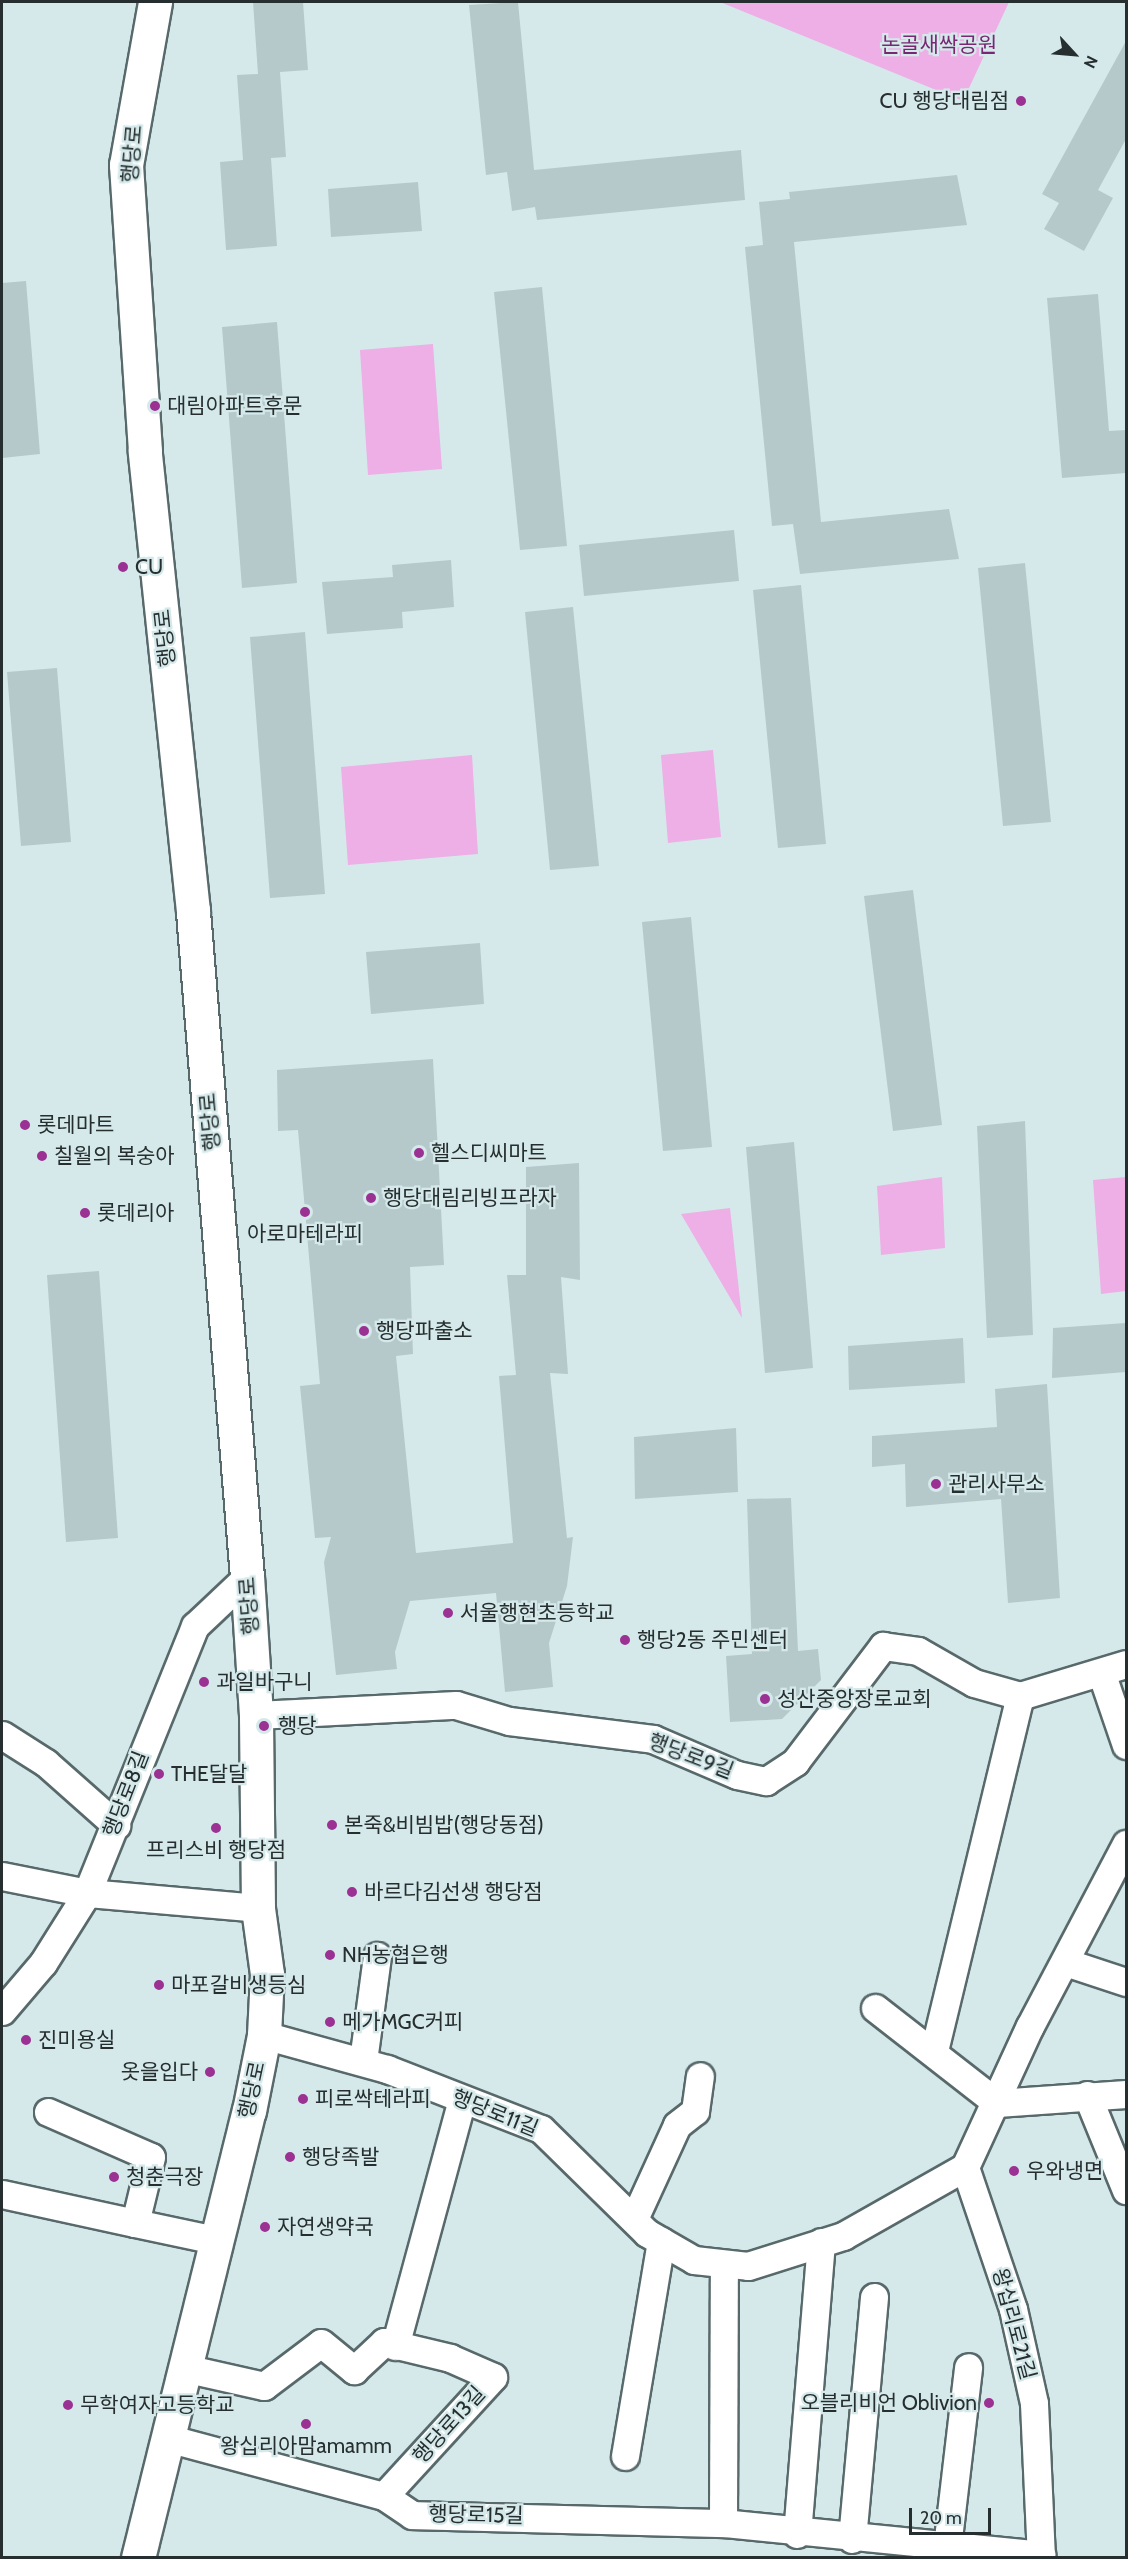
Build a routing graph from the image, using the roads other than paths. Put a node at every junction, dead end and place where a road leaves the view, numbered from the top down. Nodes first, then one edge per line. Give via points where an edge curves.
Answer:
1 (155, 2) edge
2 (247, 1577) junction
3 (1114, 1669) edge
4 (1020, 1696) junction
5 (256, 1715) junction
6 (2, 1735) edge
7 (1126, 1745) edge
8 (116, 1825) junction
9 (1124, 1856) edge
10 (2, 1876) edge
11 (87, 1893) junction
12 (258, 1908) junction
13 (376, 1956) dead end
14 (1065, 1962) junction
15 (1126, 1982) edge
16 (875, 2008) dead end
17 (2, 2012) edge
18 (264, 2035) junction
19 (934, 2050) junction
20 (363, 2061) junction
21 (700, 2076) dead end
22 (1126, 2094) edge
23 (1087, 2096) junction
24 (462, 2100) junction
25 (997, 2103) junction
26 (48, 2112) dead end
27 (965, 2167) junction
28 (1126, 2190) edge
29 (2, 2194) edge
30 (634, 2219) junction
31 (135, 2223) junction
32 (215, 2240) junction
33 (662, 2241) junction
34 (821, 2242) junction
35 (724, 2264) junction
36 (874, 2297) dead end
37 (395, 2346) junction
38 (968, 2367) dead end
39 (184, 2368) junction
40 (167, 2438) junction
41 (625, 2456) dead end
42 (384, 2496) junction
43 (723, 2523) junction
44 (797, 2534) junction
45 (852, 2539) junction
46 (947, 2547) junction
47 (1041, 2556) edge
48 (138, 2558) edge

1 - 2 main road, 행당로 via 126,165 145,451 193,911
2 - 5 main road, 행당로
2 - 8 street, 행당로8길 via 195,1626
3 - 4 street
3 - 7 street
4 - 5 street, 행당로9길 via 974,1683 918,1651 883,1646 795,1762 766,1781 737,1775 653,1739 509,1720 456,1705
4 - 19 street
5 - 12 main road, 행당로
6 - 8 street via 46,1763
8 - 11 street, 행당로8길
9 - 14 street
10 - 11 street
11 - 12 street
11 - 17 street, 행당로8길 via 43,1963
12 - 18 main road, 행당로 via 267,1974
13 - 20 street
14 - 15 street
14 - 25 street
16 - 19 street
18 - 20 street, 행당로11길
18 - 32 main road, 행당로
19 - 25 street
20 - 24 street, 행당로11길
21 - 30 street via 694,2110 677,2125
22 - 23 street
23 - 25 street
23 - 28 street
24 - 30 street, 행당로11길 via 541,2129
24 - 37 street
25 - 27 street
26 - 31 street via 151,2157
27 - 34 street, 행당로11길 via 935,2189
27 - 47 street, 왕십리로21길 via 1013,2309 1034,2403
29 - 31 street
30 - 33 street, 행당로11길
31 - 32 street
32 - 39 main road, 행당로
33 - 35 street, 행당로11길 via 694,2260
33 - 41 street
34 - 35 street, 행당로11길 via 748,2266
34 - 44 street
35 - 43 street
36 - 45 street
37 - 39 street via 384,2342 354,2370 321,2343 264,2386
37 - 42 street, 행당로13길 via 450,2358 493,2378
38 - 46 street
39 - 40 main road, 행당로
40 - 42 street, 행당로15길
40 - 48 main road, 행당로
42 - 43 street, 행당로15길 via 412,2514
43 - 44 street, 행당로15길
44 - 45 street, 행당로15길
45 - 46 street, 행당로15길
46 - 47 street, 행당로15길

